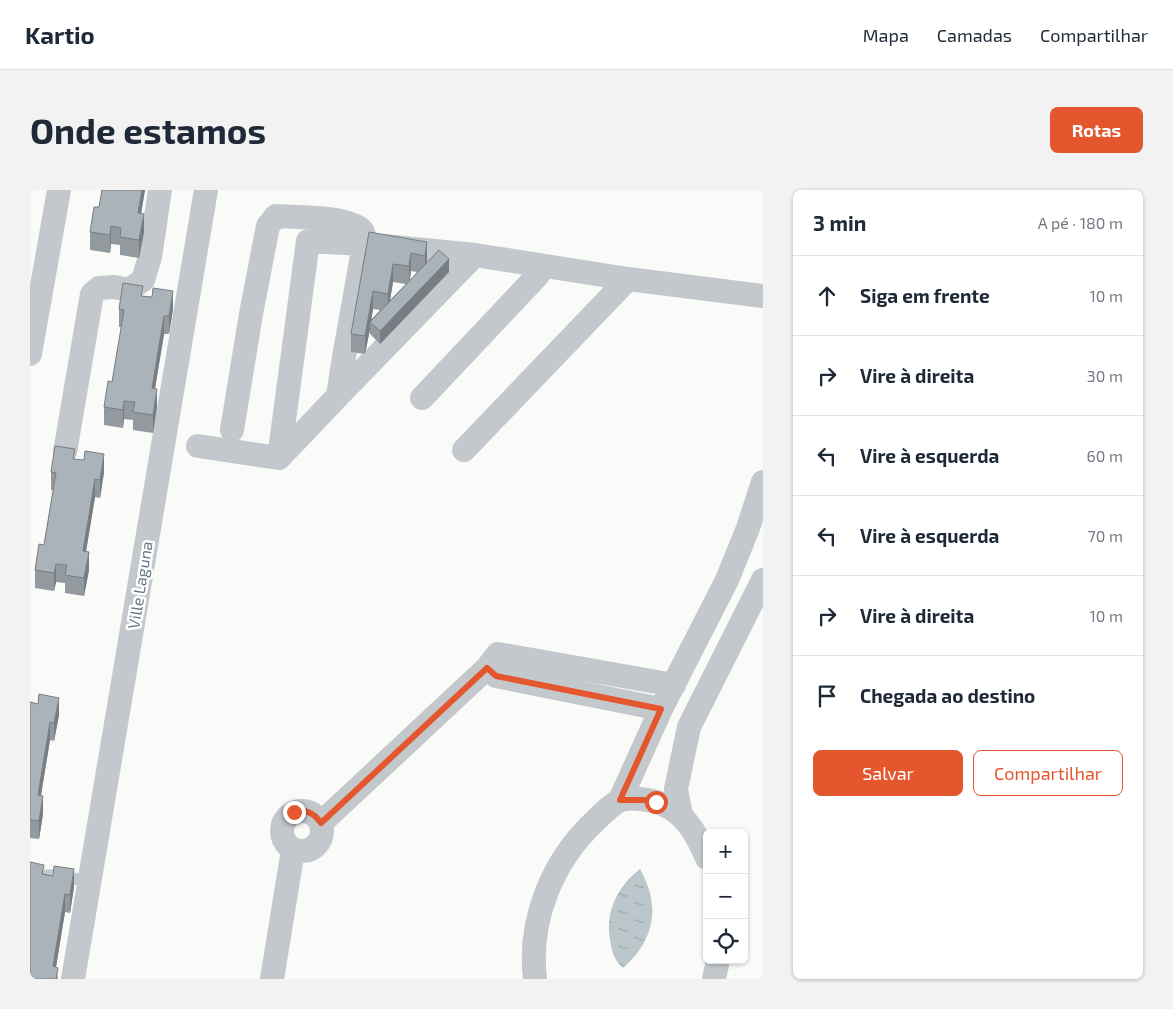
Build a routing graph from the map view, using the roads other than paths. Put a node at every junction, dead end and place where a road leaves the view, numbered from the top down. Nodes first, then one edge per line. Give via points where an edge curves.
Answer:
1 (59, 190) edge
2 (160, 190) edge
3 (206, 190) edge
4 (364, 244) junction
5 (475, 255) junction
6 (542, 266) junction
7 (628, 278) junction
8 (763, 296) edge
9 (30, 354) edge
10 (338, 396) junction
11 (422, 398) dead end
12 (232, 430) dead end
13 (198, 446) dead end
14 (464, 450) dead end
15 (66, 452) edge
16 (279, 458) junction
17 (763, 482) edge
18 (756, 530) edge
19 (727, 580) junction
20 (761, 585) edge
21 (568, 666) junction
22 (487, 668) junction
23 (674, 685) junction
24 (563, 689) junction
25 (661, 709) junction
26 (620, 800) junction
27 (681, 815) junction
28 (321, 823) junction
29 (293, 850) junction
30 (703, 850) edge
31 (30, 876) edge
32 (90, 883) junction
33 (717, 964) edge
34 (73, 979) edge
35 (272, 979) edge
36 (535, 979) edge
37 (714, 979) edge

1 - 9 street
2 - 15 street via 150,257 143,280 129,290 99,288 92,294
3 - 32 street, Ville Laguna
4 - 5 street
4 - 10 street
4 - 12 street via 360,227 338,220 276,216 268,226
4 - 16 street via 308,241
5 - 6 street
5 - 10 street
6 - 7 street
6 - 11 street via 538,275
7 - 8 street
7 - 14 street
10 - 16 street
13 - 16 street
17 - 18 street
18 - 19 street
19 - 20 street
19 - 23 street
20 - 27 street via 689,727 676,789
21 - 22 street via 498,654
21 - 23 street
21 - 24 street
22 - 24 street via 496,676
22 - 28 street
23 - 25 street
24 - 25 street
25 - 26 street
26 - 27 street via 656,802
26 - 36 street via 585,830 570,848 548,888 536,932
27 - 30 street
28 - 29 street via 322,831 316,846 301,852
28 - 29 street via 309,812 294,812 287,817 281,831 282,839
29 - 35 street
31 - 32 lane via 62,875
32 - 34 street, Ville Laguna
33 - 37 street

